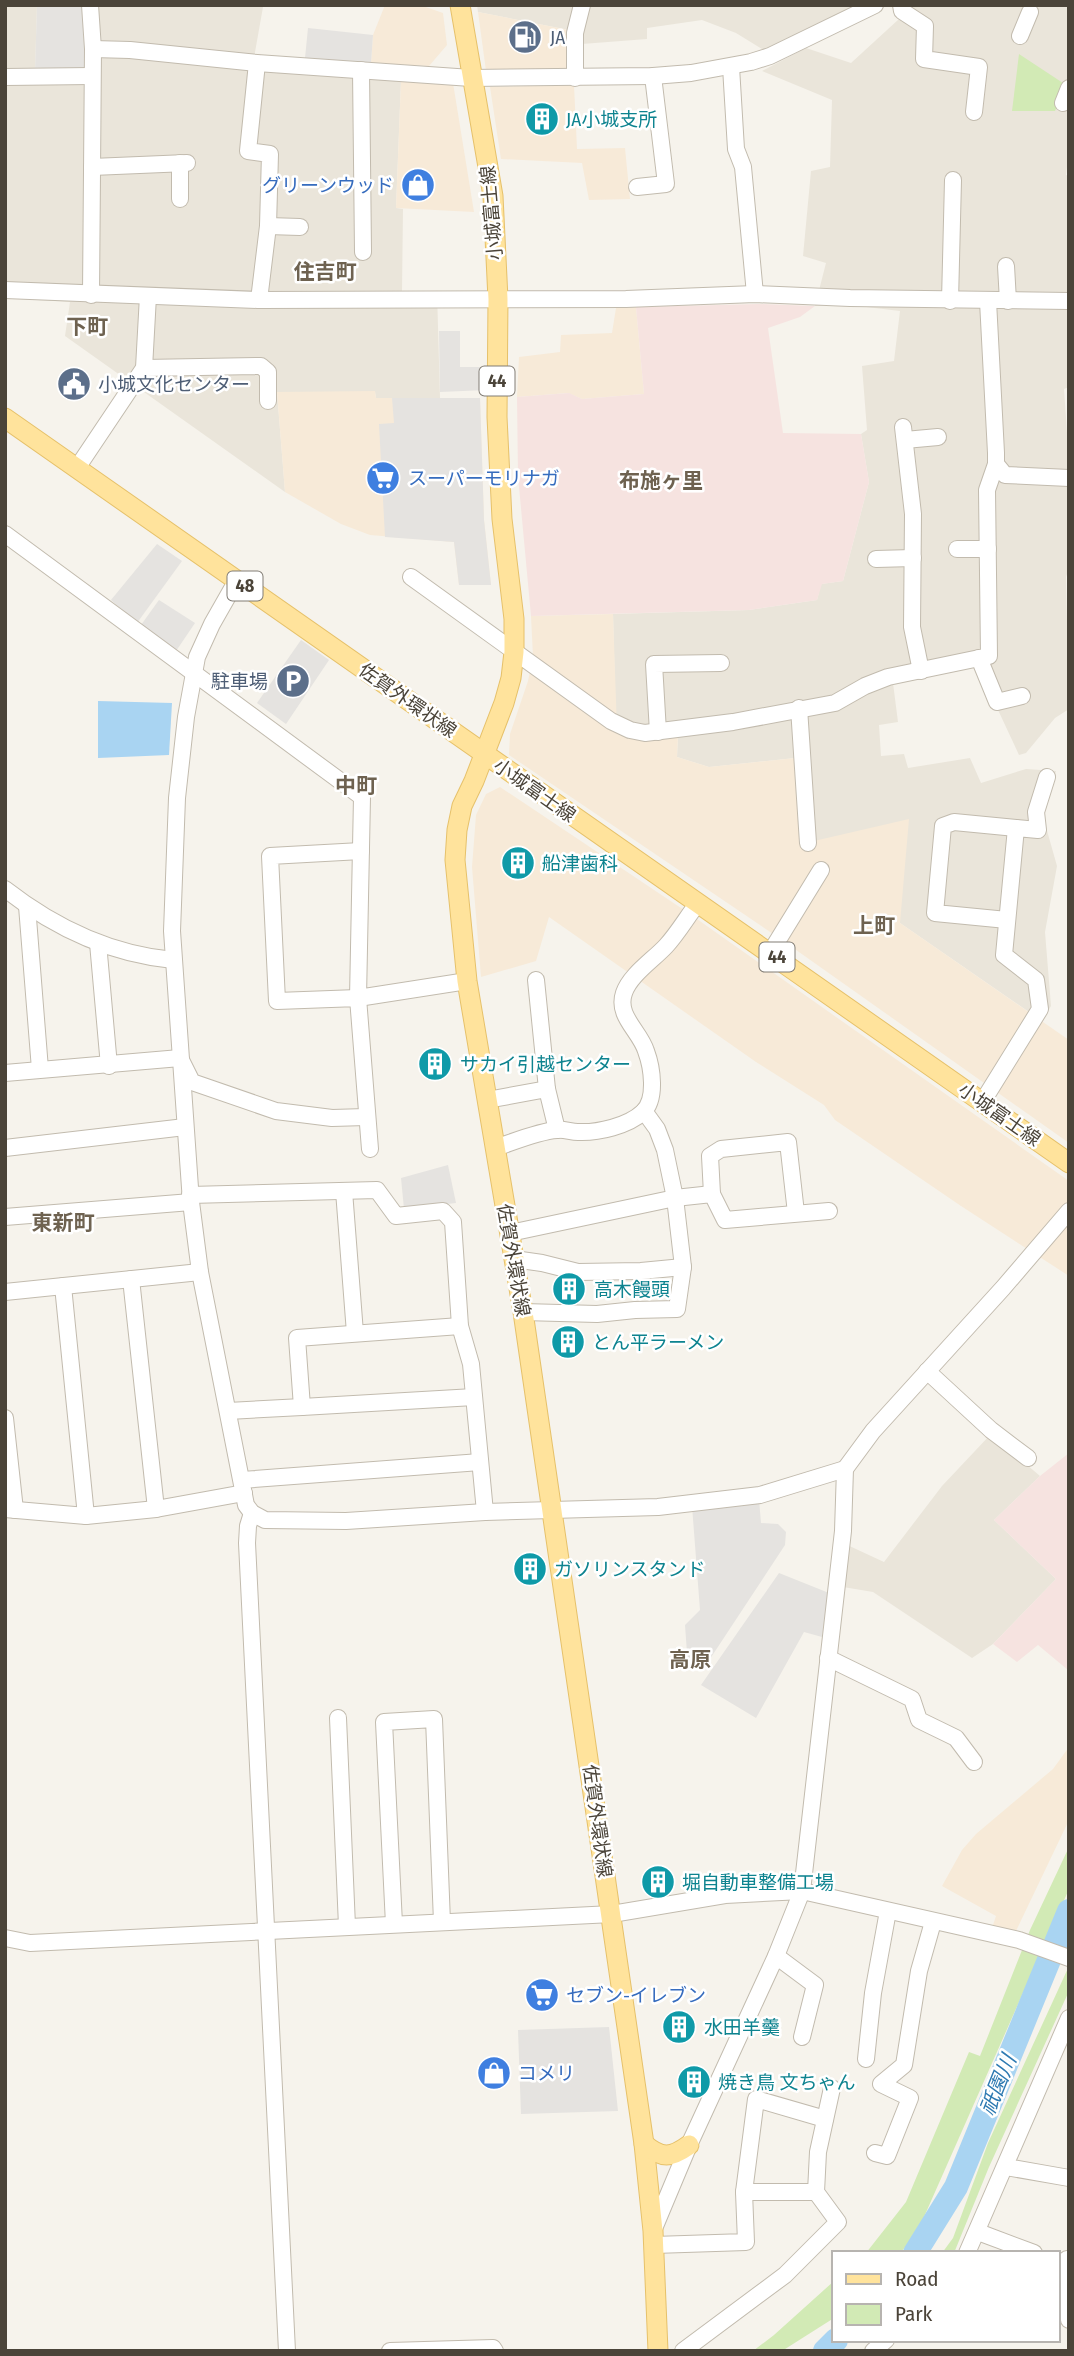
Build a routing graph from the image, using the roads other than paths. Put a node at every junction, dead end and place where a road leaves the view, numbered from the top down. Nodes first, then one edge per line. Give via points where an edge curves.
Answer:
1 (90, 5) edge
2 (460, 5) edge
3 (582, 5) edge
4 (875, 5) edge
5 (901, 5) edge
6 (1027, 8) edge
7 (1020, 36) dead end
8 (93, 49) junction
9 (257, 63) junction
10 (732, 67) junction
11 (361, 70) junction
12 (91, 76) junction
13 (653, 76) junction
14 (5, 77) edge
15 (471, 78) junction
16 (575, 78) junction
17 (974, 112) dead end
18 (92, 167) junction
19 (953, 180) dead end
20 (637, 187) dead end
21 (180, 199) dead end
22 (268, 226) junction
23 (300, 227) dead end
24 (363, 252) dead end
25 (1006, 266) dead end
26 (5, 290) edge
27 (92, 295) junction
28 (755, 295) junction
29 (148, 296) junction
30 (498, 299) junction
31 (258, 300) junction
32 (950, 301) junction
33 (988, 301) junction
34 (1008, 301) junction
35 (1069, 301) edge
36 (144, 368) junction
37 (268, 401) dead end
38 (5, 418) edge
39 (938, 438) dead end
40 (996, 464) junction
41 (77, 468) junction
42 (1069, 478) edge
43 (5, 534) edge
44 (988, 549) junction
45 (957, 550) dead end
46 (913, 558) junction
47 (876, 559) dead end
48 (411, 577) dead end
49 (237, 580) junction
50 (514, 652) junction
51 (979, 658) junction
52 (721, 663) dead end
53 (921, 671) junction
54 (195, 673) junction
55 (1023, 696) dead end
56 (799, 708) junction
57 (657, 732) junction
58 (484, 754) junction
59 (1046, 777) dead end
60 (1016, 828) junction
61 (808, 843) dead end
62 (361, 851) junction
63 (821, 870) dead end
64 (5, 889) edge
65 (698, 903) junction
66 (27, 906) junction
67 (1007, 919) junction
68 (98, 943) junction
69 (770, 953) junction
70 (173, 960) junction
71 (536, 980) dead end
72 (467, 981) junction
73 (358, 998) junction
74 (180, 1058) junction
75 (109, 1066) junction
76 (40, 1069) junction
77 (5, 1073) edge
78 (547, 1088) junction
79 (487, 1100) junction
80 (983, 1101) junction
81 (644, 1111) junction
82 (366, 1117) junction
83 (185, 1127) junction
84 (557, 1130) junction
85 (495, 1147) junction
86 (5, 1148) edge
87 (370, 1149) dead end
88 (1069, 1163) edge
89 (344, 1191) junction
90 (712, 1194) junction
91 (190, 1198) junction
92 (675, 1198) junction
93 (829, 1211) dead end
94 (1069, 1211) edge
95 (796, 1213) junction
96 (5, 1217) edge
97 (510, 1233) junction
98 (514, 1259) junction
99 (683, 1267) junction
100 (200, 1272) junction
101 (131, 1279) junction
102 (63, 1286) junction
103 (5, 1292) edge
104 (523, 1312) junction
105 (460, 1326) junction
106 (355, 1333) junction
107 (928, 1371) junction
108 (474, 1397) junction
109 (302, 1406) junction
110 (228, 1411) junction
111 (5, 1418) edge
112 (1028, 1458) dead end
113 (480, 1462) junction
114 (845, 1469) junction
115 (243, 1487) junction
116 (10, 1509) edge
117 (156, 1509) junction
118 (554, 1510) junction
119 (485, 1512) junction
120 (252, 1513) junction
121 (86, 1516) junction
122 (828, 1658) junction
123 (338, 1718) dead end
124 (974, 1762) dead end
125 (802, 1891) junction
126 (888, 1911) junction
127 (612, 1914) junction
128 (442, 1922) junction
129 (933, 1922) junction
130 (394, 1924) junction
131 (347, 1926) junction
132 (267, 1930) junction
133 (5, 1938) edge
134 (776, 1956) junction
135 (1069, 1958) edge
136 (1069, 2018) edge
137 (802, 2037) dead end
138 (1062, 2049) edge
139 (866, 2059) dead end
140 (832, 2088) dead end
141 (825, 2119) junction
142 (644, 2144) junction
143 (690, 2145) junction
144 (875, 2153) dead end
145 (1006, 2167) junction
146 (1069, 2178) edge
147 (744, 2192) junction
148 (816, 2192) junction
149 (978, 2232) junction
150 (654, 2238) junction
151 (968, 2251) edge
152 (1029, 2251) edge
153 (1065, 2259) edge
154 (1069, 2319) edge
155 (287, 2351) edge
156 (390, 2351) edge
157 (495, 2351) edge
158 (658, 2351) edge
159 (683, 2351) edge

1 - 8 street
2 - 15 main road, 小城富士線 / 44
3 - 16 street via 575,33
4 - 10 street via 770,56
5 - 17 street via 902,11 925,26 924,59 979,67
6 - 7 street
8 - 9 street
8 - 12 street
9 - 11 street
9 - 22 street via 248,152 270,154
10 - 13 street
10 - 28 street via 736,149 743,167
11 - 15 street
11 - 24 street
12 - 14 street
12 - 18 street
13 - 16 street
13 - 20 street via 666,184
15 - 16 street
15 - 30 main road, 小城富士線 / 44 via 493,196
18 - 21 street via 183,163
18 - 27 street
19 - 32 street
22 - 23 street
22 - 31 street
25 - 34 street
26 - 27 street
27 - 29 street
28 - 30 street
28 - 32 street
29 - 31 street
29 - 36 street
30 - 31 street
30 - 50 main road, 小城富士線 / 44 via 502,519
32 - 33 street
33 - 34 street
33 - 40 street
34 - 35 street
36 - 37 street via 261,366 268,372
36 - 41 street
38 - 41 main road, 佐賀外環状線 / 48
39 - 46 street via 904,433
40 - 42 street via 1005,475
40 - 44 street via 987,489
41 - 49 main road, 佐賀外環状線 / 48
43 - 54 street
44 - 45 street
44 - 51 street via 989,656
46 - 47 street
46 - 53 street via 912,627
48 - 50 street
49 - 54 street via 197,657
49 - 58 main road, 佐賀外環状線 / 48
50 - 57 street via 611,721 630,730
50 - 58 main road, 小城富士線 / 44 via 504,703
51 - 53 street
51 - 55 street via 997,702
52 - 57 street via 654,664
53 - 56 street via 888,677 835,703
54 - 62 street via 362,797
54 - 70 street via 177,798
56 - 57 street
56 - 61 street
58 - 65 main road, 小城富士線 / 44
58 - 72 main road, 佐賀外環状線 via 462,806 457,831
59 - 60 street via 1036,812 1038,830
60 - 67 street
60 - 67 street via 954,822 943,826 935,913
62 - 73 street
62 - 73 street via 270,856 277,1002
63 - 69 street
64 - 66 street
65 - 69 main road, 小城富士線 / 44
65 - 81 street via 624,994 625,1016 646,1049 650,1070 652,1093
66 - 68 street
66 - 76 street
67 - 80 street via 1003,955 1036,980 1040,1009
68 - 70 street
68 - 75 street
69 - 80 main road, 小城富士線 / 44
70 - 74 street
71 - 78 street
72 - 73 street
72 - 79 main road, 佐賀外環状線
73 - 82 street
74 - 75 street
74 - 82 street via 192,1082 276,1111
74 - 83 street
75 - 76 street
76 - 77 street
78 - 79 street
78 - 84 street
79 - 85 main road, 佐賀外環状線
80 - 88 main road, 小城富士線 / 44
81 - 84 street via 594,1132
81 - 92 street via 665,1150
82 - 87 street
83 - 86 street
83 - 91 street
84 - 85 street
85 - 97 main road, 佐賀外環状線
89 - 91 street
89 - 105 street via 377,1190 396,1216 443,1211 453,1222
89 - 106 street
90 - 92 street
90 - 95 street via 725,1220
90 - 95 street via 710,1156 721,1149 788,1142
91 - 96 street
91 - 100 street
92 - 97 street
92 - 99 street
93 - 95 street
94 - 107 street
97 - 98 main road, 佐賀外環状線
98 - 99 street via 578,1272
98 - 104 main road, 佐賀外環状線
99 - 104 street via 677,1309
100 - 101 street
100 - 110 street
101 - 102 street
101 - 117 street
102 - 103 street
102 - 121 street
104 - 118 main road, 佐賀外環状線
105 - 106 street
105 - 108 street
106 - 109 street via 297,1338
107 - 112 street
107 - 114 street
108 - 109 street
108 - 113 street
109 - 110 street
110 - 115 street
111 - 116 street
113 - 115 street
113 - 119 street
114 - 118 street via 760,1495 658,1507
114 - 122 street via 843,1531
115 - 117 street
115 - 120 street
116 - 121 street
117 - 121 street
118 - 119 street
118 - 127 main road, 佐賀外環状線
119 - 120 street via 346,1521 265,1520
120 - 132 street via 247,1543
122 - 124 street via 912,1699 919,1720 956,1738
122 - 125 street
123 - 131 street
125 - 126 street
125 - 127 street via 725,1895
125 - 134 street
126 - 129 street
126 - 139 street
127 - 128 street
127 - 142 main road, 佐賀外環状線
128 - 130 street
128 - 130 street via 434,1718 384,1722
129 - 135 street via 1019,1940
129 - 144 street via 919,1971 904,2065 881,2084 910,2098 887,2156
130 - 131 street
131 - 132 street
132 - 133 street via 30,1943
132 - 155 street
134 - 137 street via 815,1985
134 - 143 street
136 - 138 street
138 - 145 street
140 - 141 street
141 - 147 street via 756,2099
141 - 148 street
142 - 143 main road via 665,2155
142 - 150 main road, 佐賀外環状線
143 - 150 street
145 - 146 street
145 - 149 street
147 - 148 street
147 - 150 street via 746,2242
148 - 159 street via 838,2222 785,2274
149 - 151 street
149 - 152 street
150 - 158 main road, 佐賀外環状線
153 - 154 street
156 - 157 street

